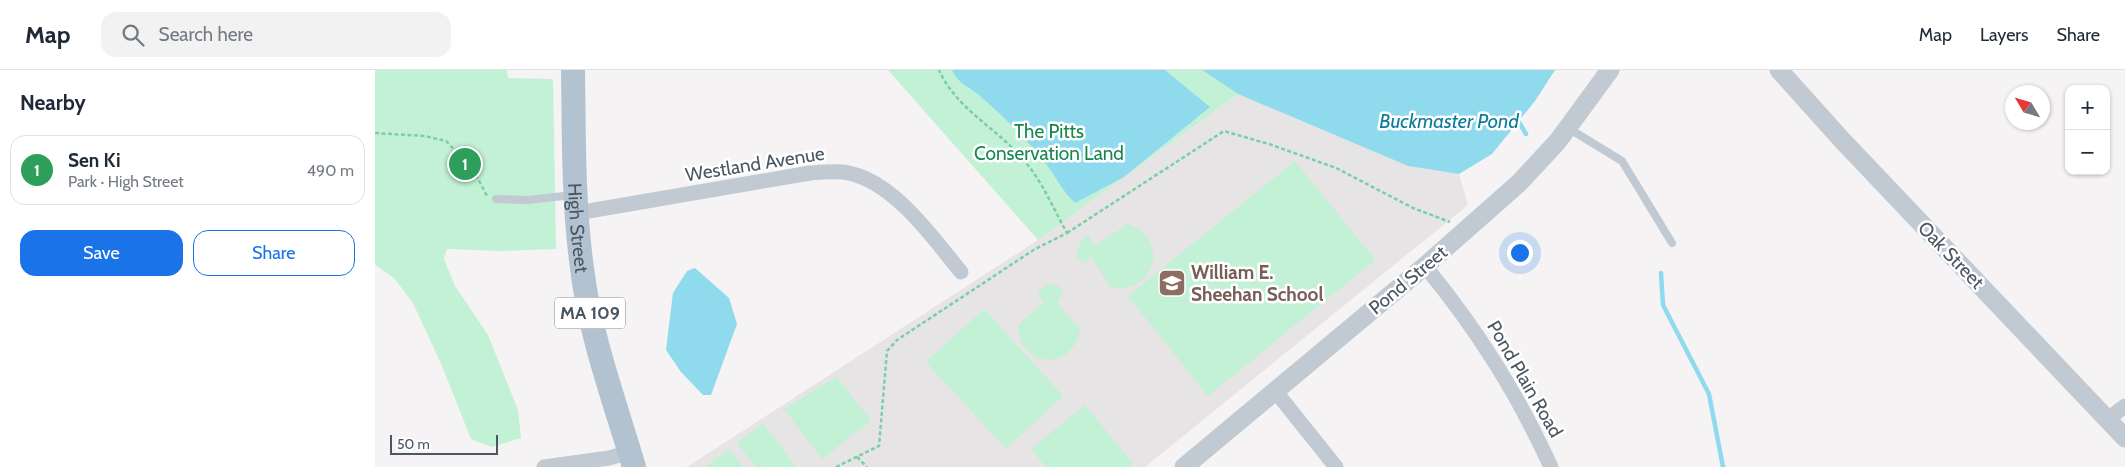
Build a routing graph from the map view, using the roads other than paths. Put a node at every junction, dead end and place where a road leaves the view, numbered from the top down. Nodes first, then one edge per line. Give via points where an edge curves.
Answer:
1 (573, 70) edge
2 (1610, 70) edge
3 (1779, 70) edge
4 (1568, 128) junction
5 (496, 199) road end
6 (576, 203) junction
7 (1672, 243) dead end
8 (1425, 266) junction
9 (961, 272) dead end
10 (1275, 392) junction
11 (2125, 406) edge
12 (2108, 419) junction
13 (2125, 438) edge
14 (632, 459) edge
15 (544, 467) edge
16 (1184, 467) edge
17 (1336, 467) edge
18 (1551, 467) edge

1 - 6 main road, High Street / MA 109
2 - 4 street, Pond Street
3 - 12 street, Oak Street
4 - 7 lane via 1622,161
4 - 8 street, Pond Street via 1520,182
5 - 6 lane
6 - 9 street, Westland Avenue via 810,173 855,174 879,184 927,231
6 - 14 main road, High Street / MA 109 via 591,323
8 - 10 street, Pond Street
8 - 18 street, Pond Plain Road via 1497,362
10 - 16 street, Pond Street
10 - 17 street
11 - 12 street
12 - 13 street, Oak Street
14 - 15 street via 609,458

